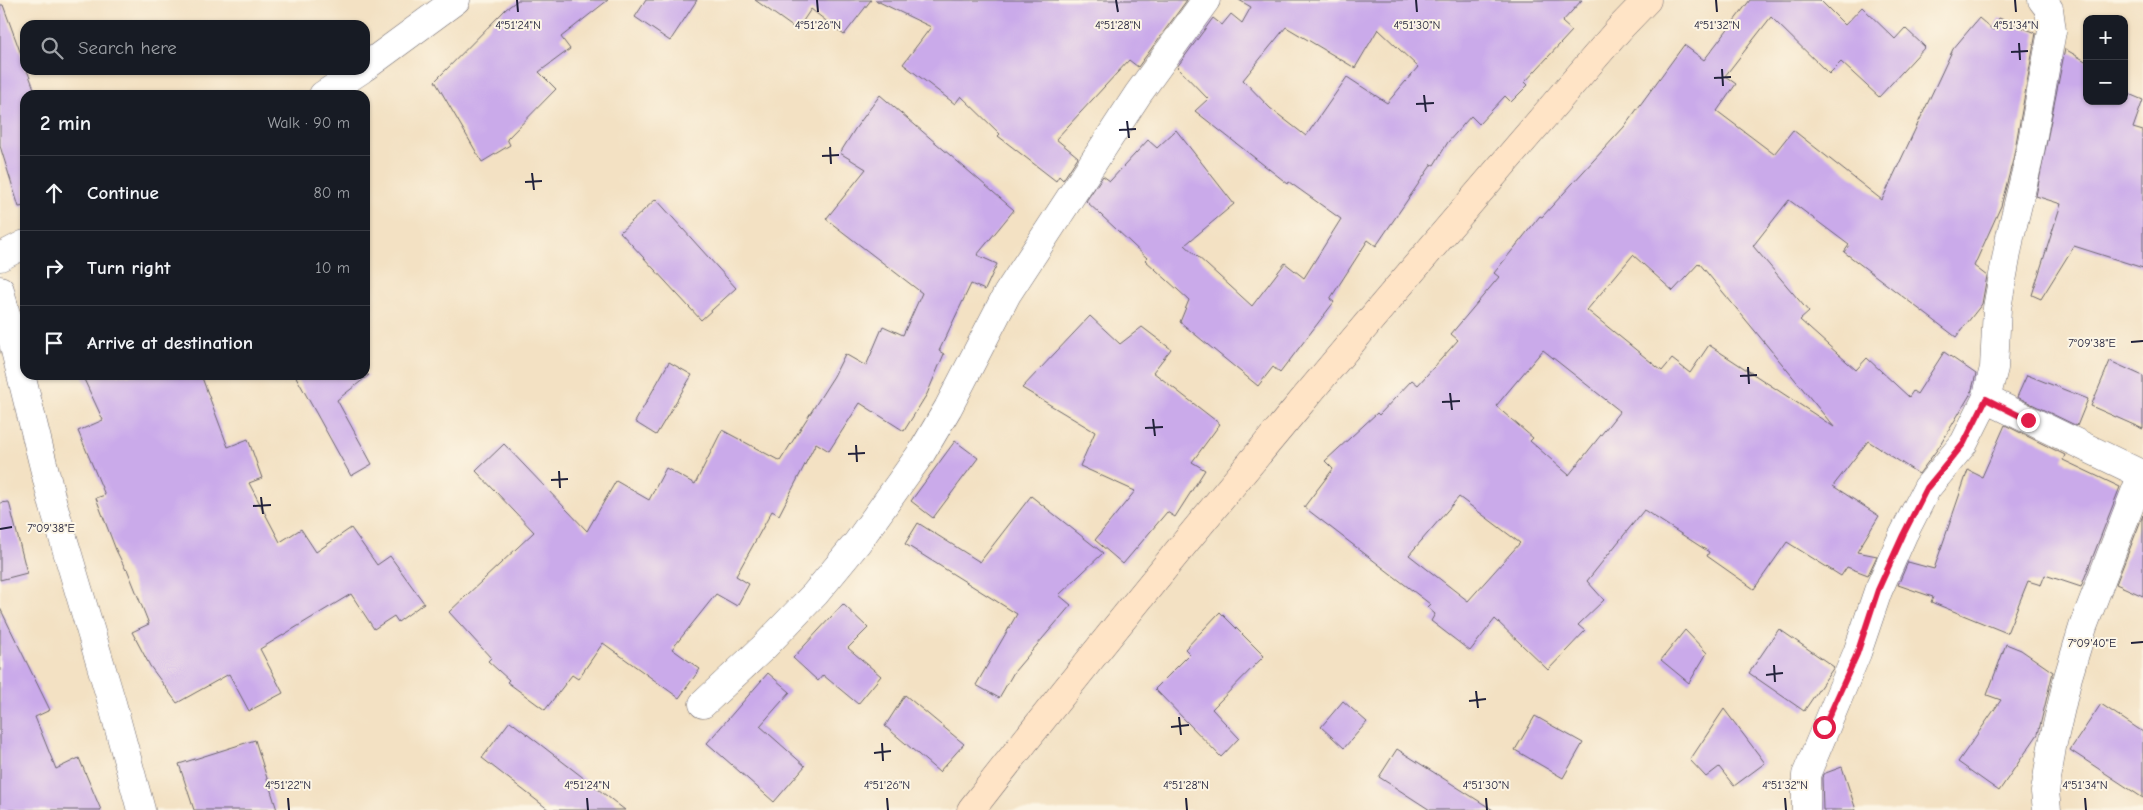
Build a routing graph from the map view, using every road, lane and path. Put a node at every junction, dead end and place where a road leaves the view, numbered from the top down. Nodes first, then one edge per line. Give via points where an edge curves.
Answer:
1 (456, 0) edge
2 (1206, 0) edge
3 (1647, 0) edge
4 (2042, 0) edge
5 (370, 63) edge
6 (353, 75) edge
7 (331, 90) edge
8 (20, 247) edge
9 (0, 257) edge
10 (0, 290) edge
11 (20, 371) edge
12 (22, 380) edge
13 (1986, 399) junction
14 (2142, 475) edge
15 (703, 704) dead end
16 (141, 810) edge
17 (971, 810) edge
18 (1806, 810) edge
19 (2047, 810) edge

1 - 5 street
2 - 15 street via 1138,94 1008,294 922,452 868,528 815,594 764,648
3 - 17 main road via 1335,360 1154,579
4 - 13 street via 2049,9 2052,31 2028,163 1996,308 1994,368
6 - 7 street
8 - 9 street
10 - 11 street
12 - 16 street via 53,504
13 - 14 street
13 - 18 street via 1964,443 1927,488 1885,575 1857,654 1806,775
14 - 19 street via 2083,627 2068,677 2052,747 2045,792

